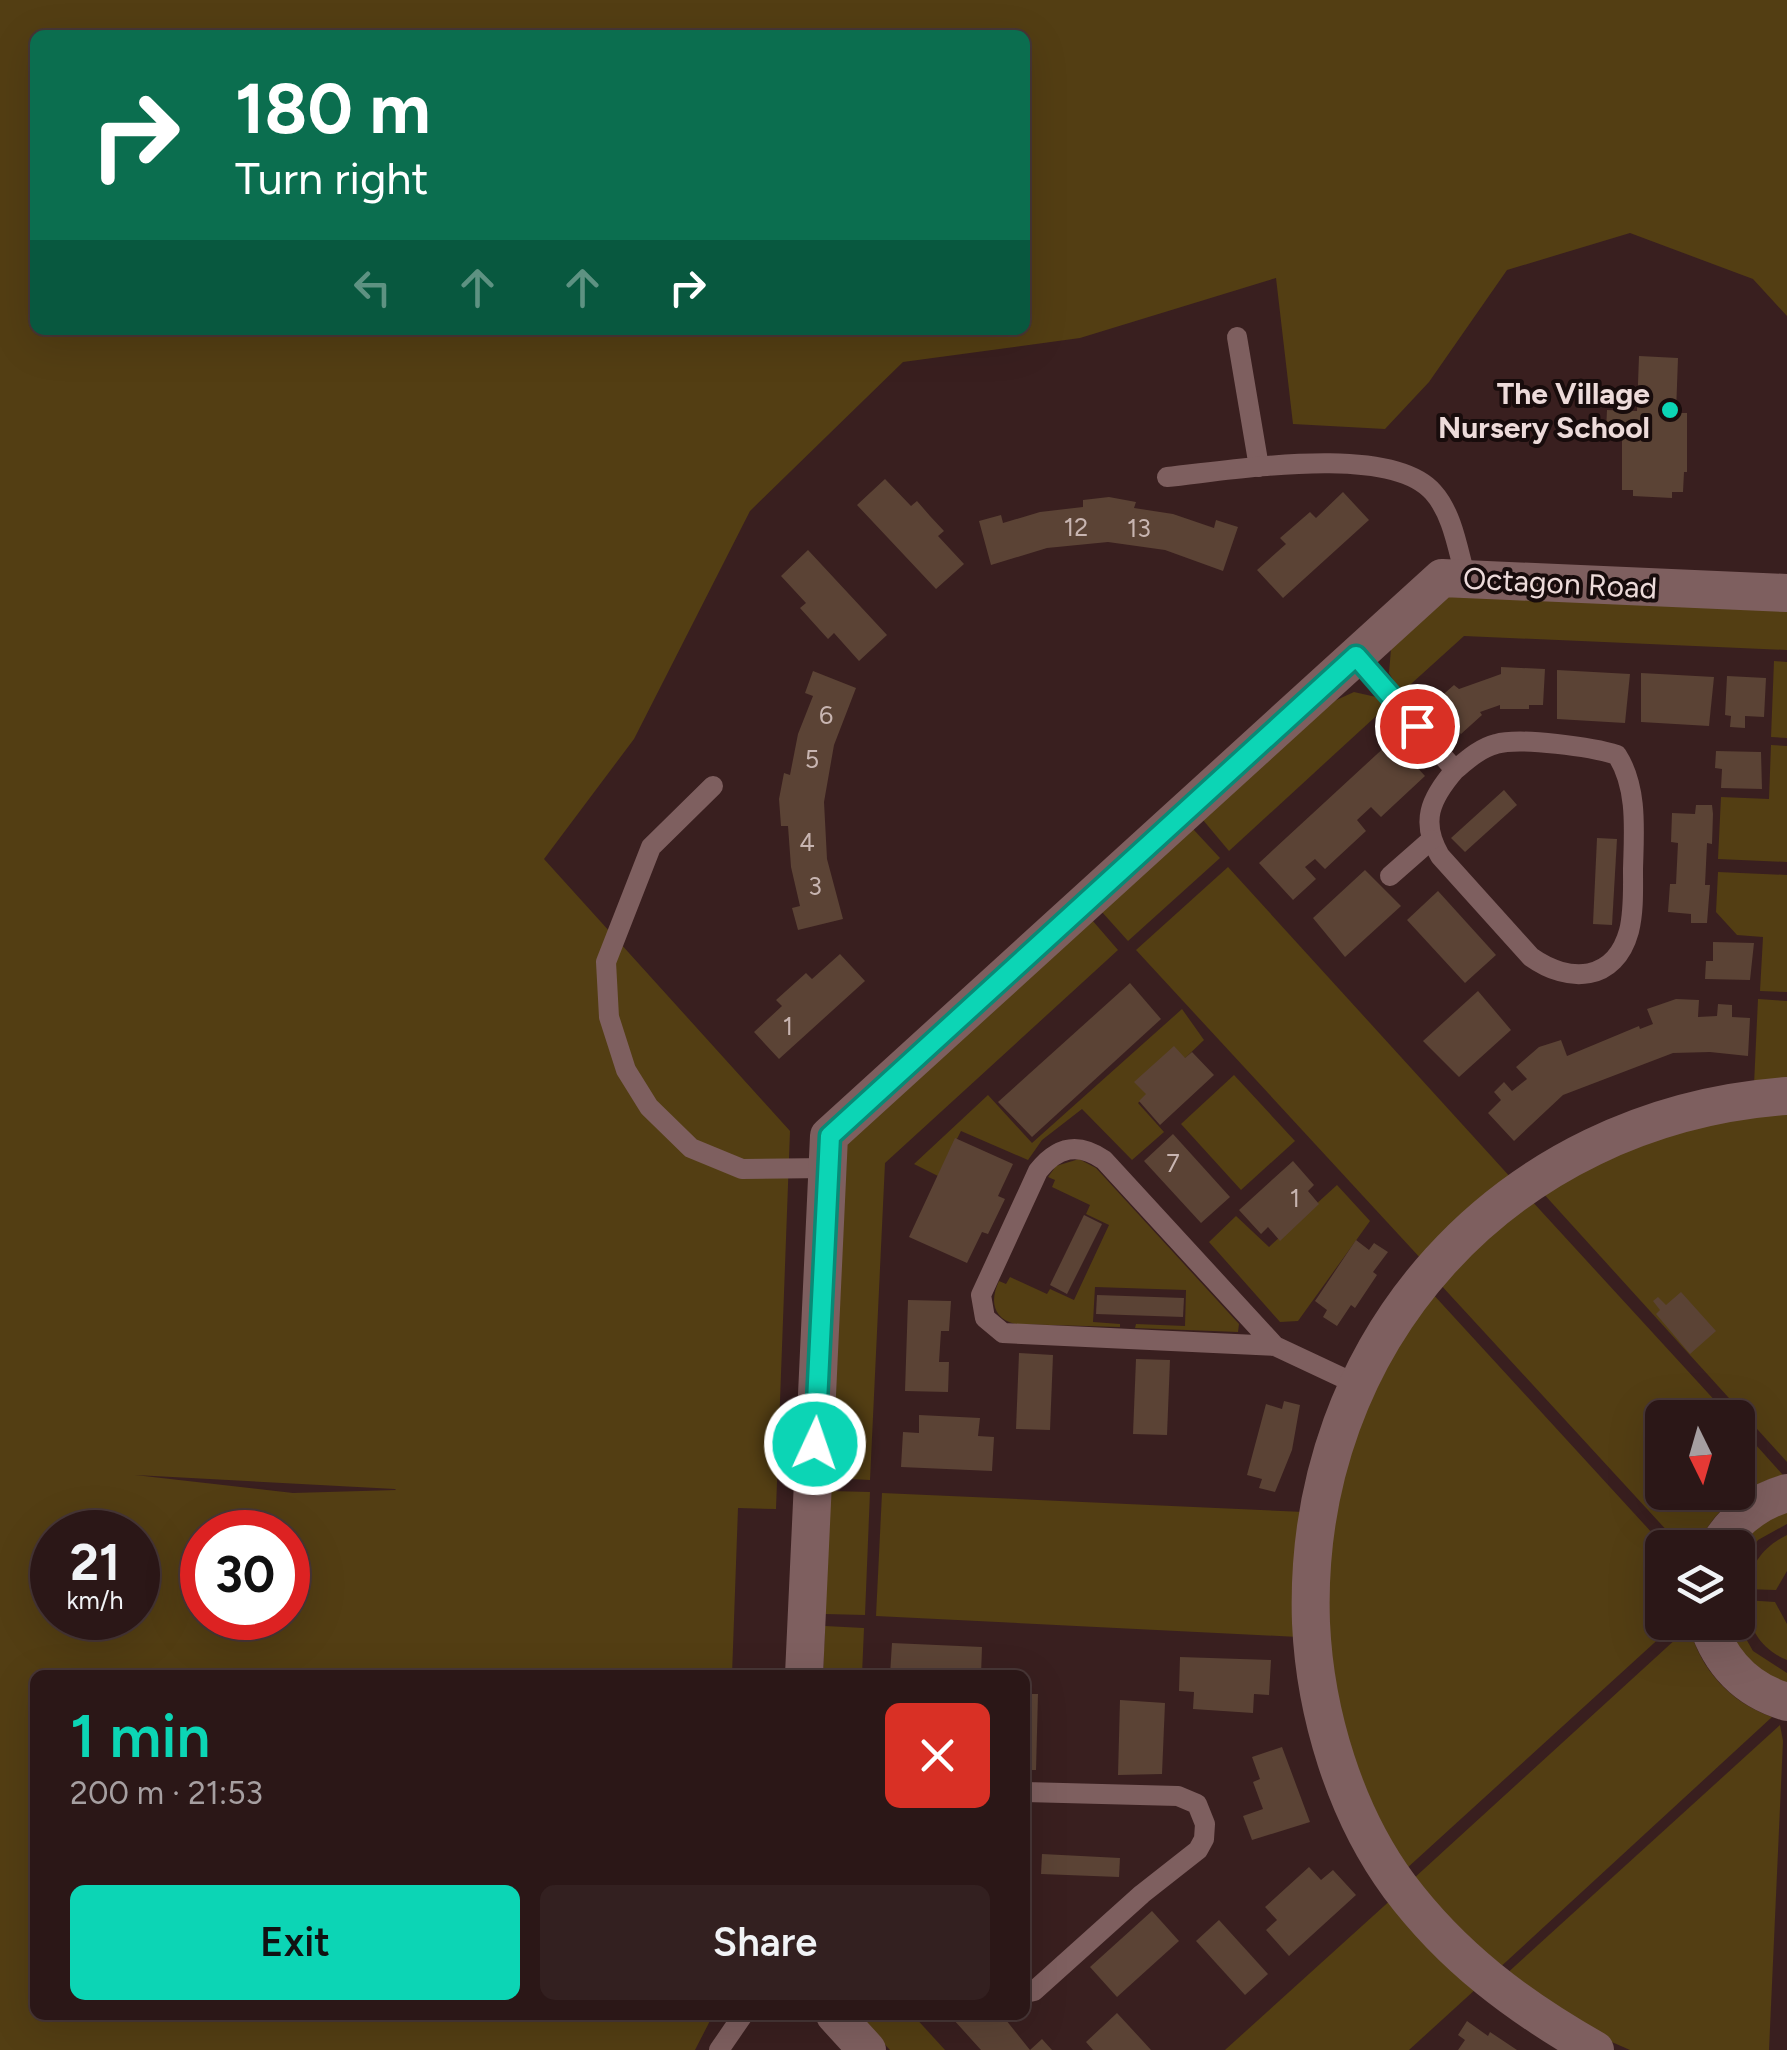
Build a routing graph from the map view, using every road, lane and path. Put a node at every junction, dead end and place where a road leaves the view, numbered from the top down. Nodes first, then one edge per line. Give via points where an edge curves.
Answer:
1 (1238, 336) dead end
2 (1258, 468) junction
3 (1168, 478) dead end
4 (1466, 579) junction
5 (1787, 593) edge
6 (1356, 656) junction
7 (1454, 770) junction
8 (713, 786) dead end
9 (1430, 840) junction
10 (1390, 876) dead end
11 (1787, 1096) edge
12 (828, 1168) junction
13 (1275, 1346) junction
14 (1356, 1384) junction
15 (1787, 1493) edge
16 (1728, 1530) edge
17 (1715, 1640) edge
18 (804, 1670) edge
19 (1787, 1702) edge
20 (1030, 1792) edge
21 (1030, 1992) edge
22 (740, 2020) edge
23 (840, 2020) edge
24 (719, 2050) edge
25 (867, 2050) edge
26 (1595, 2050) edge

1 - 2 lane
2 - 3 lane
2 - 4 lane via 1356,464 1402,472 1434,492
4 - 5 street, Octagon Road
4 - 6 street, Octagon Road via 1442,578
6 - 7 lane
6 - 12 street, Octagon Road via 830,1136
7 - 9 lane via 1430,804
7 - 9 lane via 1493,744 1509,742 1618,755 1630,780 1634,839 1625,942 1603,969 1566,975 1547,968
8 - 12 lane via 650,847 606,962 609,1017 626,1070 649,1107 691,1148 742,1169
9 - 10 lane
11 - 14 street via 1717,1105 1638,1127 1526,1185 1444,1256 1401,1309
12 - 18 street, Octagon Road
13 - 13 lane via 1014,1335 994,1328 981,1295 1038,1171 1049,1157 1080,1148 1104,1160
13 - 14 lane
14 - 26 street via 1322,1488 1310,1580 1317,1685 1342,1771 1398,1884 1450,1945 1490,1983
15 - 16 street via 1752,1508
17 - 19 street via 1744,1682
20 - 21 lane via 1178,1796 1197,1804 1204,1839
22 - 24 lane
23 - 25 street

